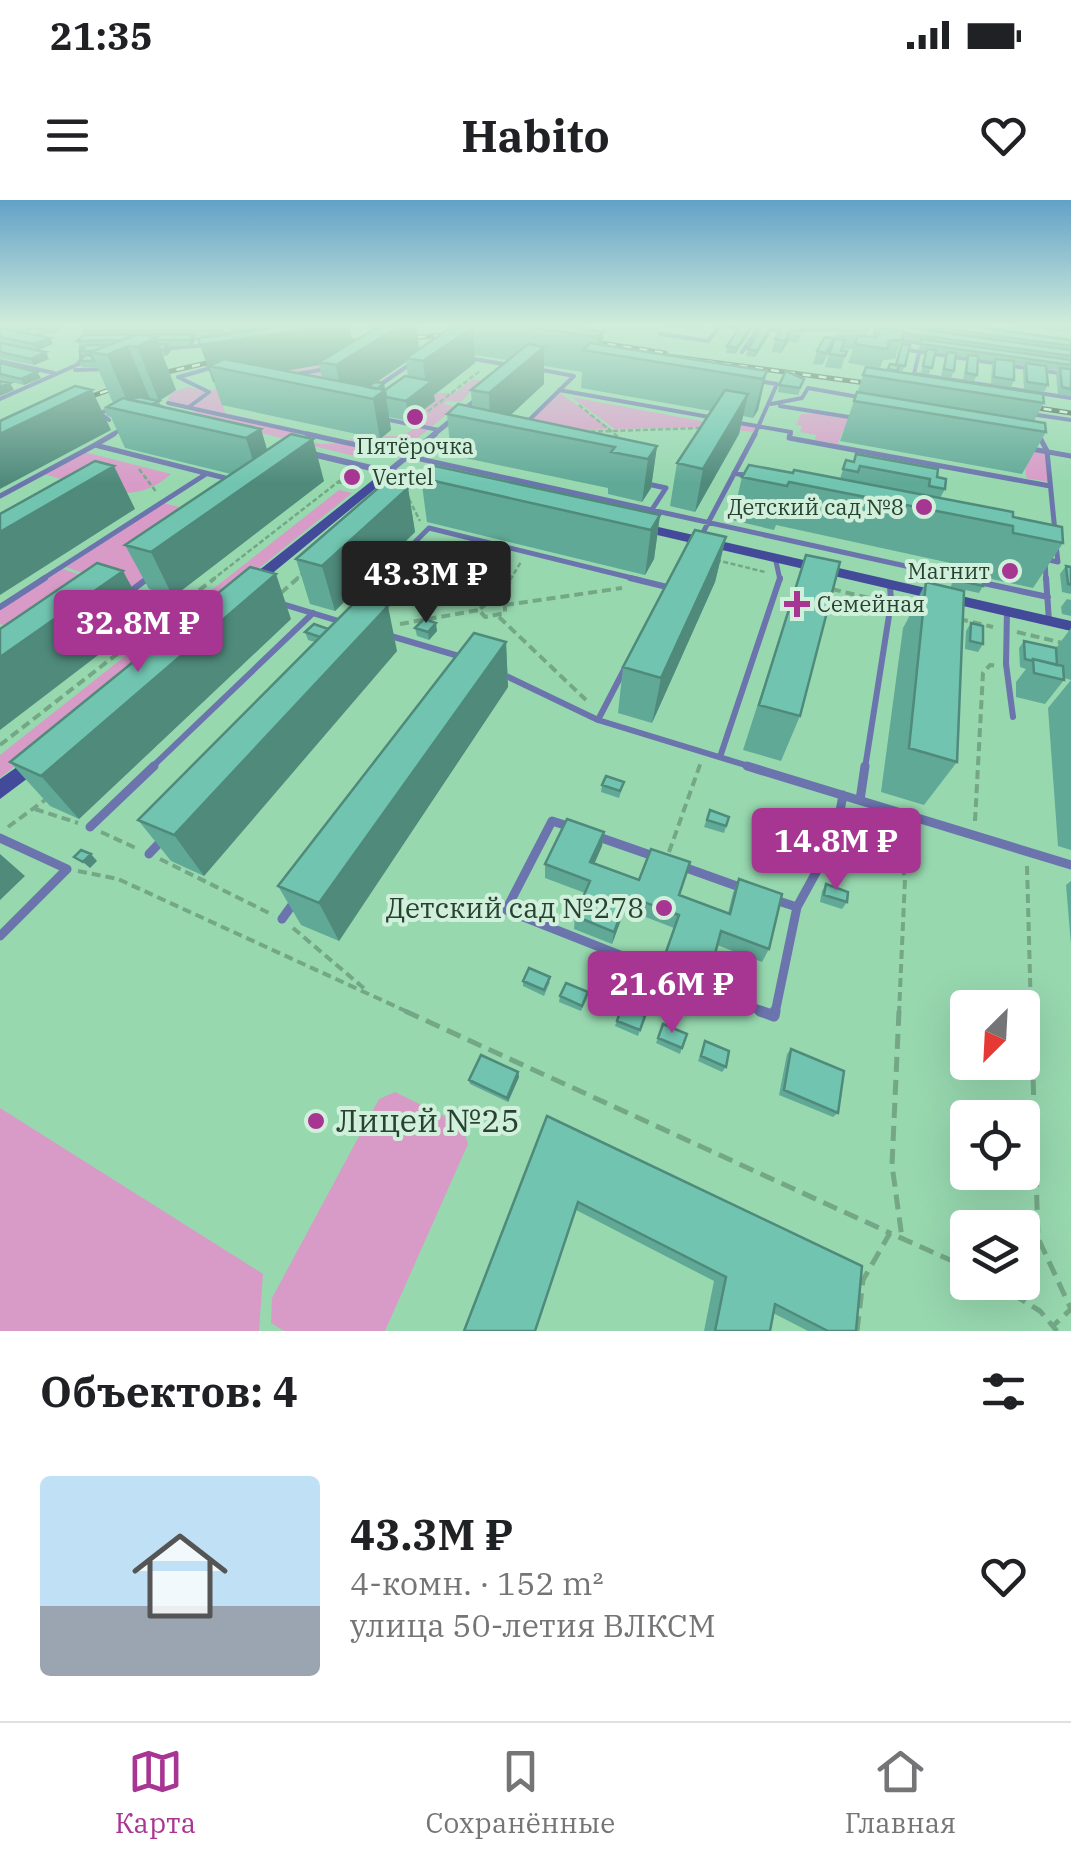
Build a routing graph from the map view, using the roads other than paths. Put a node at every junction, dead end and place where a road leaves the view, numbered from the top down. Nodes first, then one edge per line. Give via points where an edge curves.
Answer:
1 (51, 377) edge
2 (179, 377) edge
3 (391, 377) edge
4 (573, 377) edge
5 (938, 377) edge
6 (958, 377) edge
7 (983, 377) edge
8 (1018, 377) edge
9 (1050, 377) edge
10 (741, 378) edge
11 (958, 380) junction
12 (982, 384) junction
13 (11, 386) edge
14 (223, 386) edge
15 (22, 389) junction
16 (208, 389) junction
17 (559, 390) junction
18 (1019, 390) junction
19 (387, 391) edge
20 (486, 391) edge
21 (1052, 395) junction
22 (125, 397) edge
23 (0, 398) edge
24 (865, 398) edge
25 (1071, 398) edge
26 (168, 403) edge
27 (771, 404) junction
28 (188, 408) junction
29 (1014, 410) edge
30 (181, 412) edge
31 (382, 418) edge
32 (94, 420) dead end
33 (110, 420) junction
34 (1071, 420) edge
35 (872, 422) edge
36 (759, 426) junction
37 (1036, 429) edge
38 (440, 430) junction
39 (453, 431) edge
40 (514, 435) edge
41 (122, 442) dead end
42 (95, 445) junction
43 (1008, 445) edge
44 (299, 451) edge
45 (1046, 452) junction
46 (126, 453) junction
47 (318, 455) junction
48 (408, 456) junction
49 (1071, 456) edge
50 (302, 466) edge
51 (388, 472) junction
52 (207, 473) junction
53 (734, 473) junction
54 (761, 479) edge
55 (632, 480) edge
56 (239, 481) edge
57 (459, 485) edge
58 (1050, 486) junction
59 (0, 496) edge
60 (652, 510) junction
61 (621, 522) edge
62 (708, 522) junction
63 (639, 526) junction
64 (692, 544) junction
65 (775, 558) junction
66 (1026, 558) edge
67 (1045, 562) junction
68 (167, 565) edge
69 (676, 570) edge
70 (890, 584) junction
71 (667, 587) junction
72 (1048, 598) junction
73 (119, 600) edge
74 (272, 601) edge
75 (658, 603) edge
76 (0, 607) edge
77 (1007, 611) junction
78 (313, 613) junction
79 (215, 614) edge
80 (338, 620) junction
81 (1049, 620) junction
82 (350, 624) edge
83 (1071, 626) edge
84 (368, 630) edge
85 (634, 650) edge
86 (474, 661) edge
87 (491, 669) edge
88 (599, 717) junction
89 (1013, 717) dead end
90 (62, 741) edge
91 (720, 757) junction
92 (0, 792) edge
93 (843, 795) junction
94 (860, 800) junction
95 (176, 826) edge
96 (90, 827) road end
97 (0, 835) edge
98 (149, 854) edge
99 (1071, 864) edge
100 (304, 889) edge
101 (796, 907) junction
102 (282, 919) road end
103 (0, 936) edge

1 - 15 lane
2 - 16 lane
3 - 19 lane via 374,388
4 - 17 lane
5 - 11 lane
6 - 11 lane
7 - 12 lane
8 - 18 lane
9 - 21 lane
10 - 27 lane via 778,384
11 - 12 lane
12 - 18 lane
13 - 15 lane
14 - 16 lane
15 - 23 lane
16 - 28 lane
17 - 36 lane
17 - 40 lane
18 - 21 lane
20 - 38 street
21 - 25 lane
22 - 33 lane via 103,410
24 - 27 lane via 808,388 802,398
26 - 28 lane
27 - 35 lane
27 - 36 lane
28 - 30 lane
28 - 48 lane
29 - 34 lane
31 - 38 lane
32 - 33 lane
33 - 42 lane via 130,424
36 - 53 lane
36 - 58 lane via 792,432 789,438
37 - 45 lane
38 - 39 lane
38 - 48 street
41 - 46 lane
42 - 46 lane
42 - 59 lane
43 - 45 lane
44 - 47 street
45 - 49 lane
45 - 58 lane
46 - 52 lane
47 - 50 lane
47 - 51 street
48 - 51 street
48 - 60 lane
51 - 57 main road
51 - 79 main road via 249,594
52 - 56 lane
52 - 76 lane
53 - 54 lane
53 - 62 lane
55 - 60 lane via 666,488
58 - 67 lane via 1058,562
60 - 62 lane
60 - 63 lane
61 - 63 main road
62 - 64 lane
62 - 72 lane
63 - 64 main road
64 - 65 main road
65 - 70 main road
65 - 91 lane via 782,576
66 - 67 lane
67 - 72 lane
68 - 73 lane
69 - 71 lane
70 - 77 main road
70 - 94 lane
71 - 75 lane
71 - 80 lane via 429,528
72 - 81 lane
74 - 78 lane
77 - 81 main road
77 - 89 lane
78 - 80 lane
78 - 96 lane
80 - 82 lane
81 - 83 main road
84 - 86 lane
85 - 88 lane
87 - 88 lane
88 - 91 lane
90 - 92 main road
91 - 93 lane
93 - 94 lane
93 - 101 lane via 835,838
94 - 99 lane
95 - 98 lane
97 - 103 lane via 67,869
100 - 102 lane
101 - 101 lane via 774,1016 506,910 552,821

